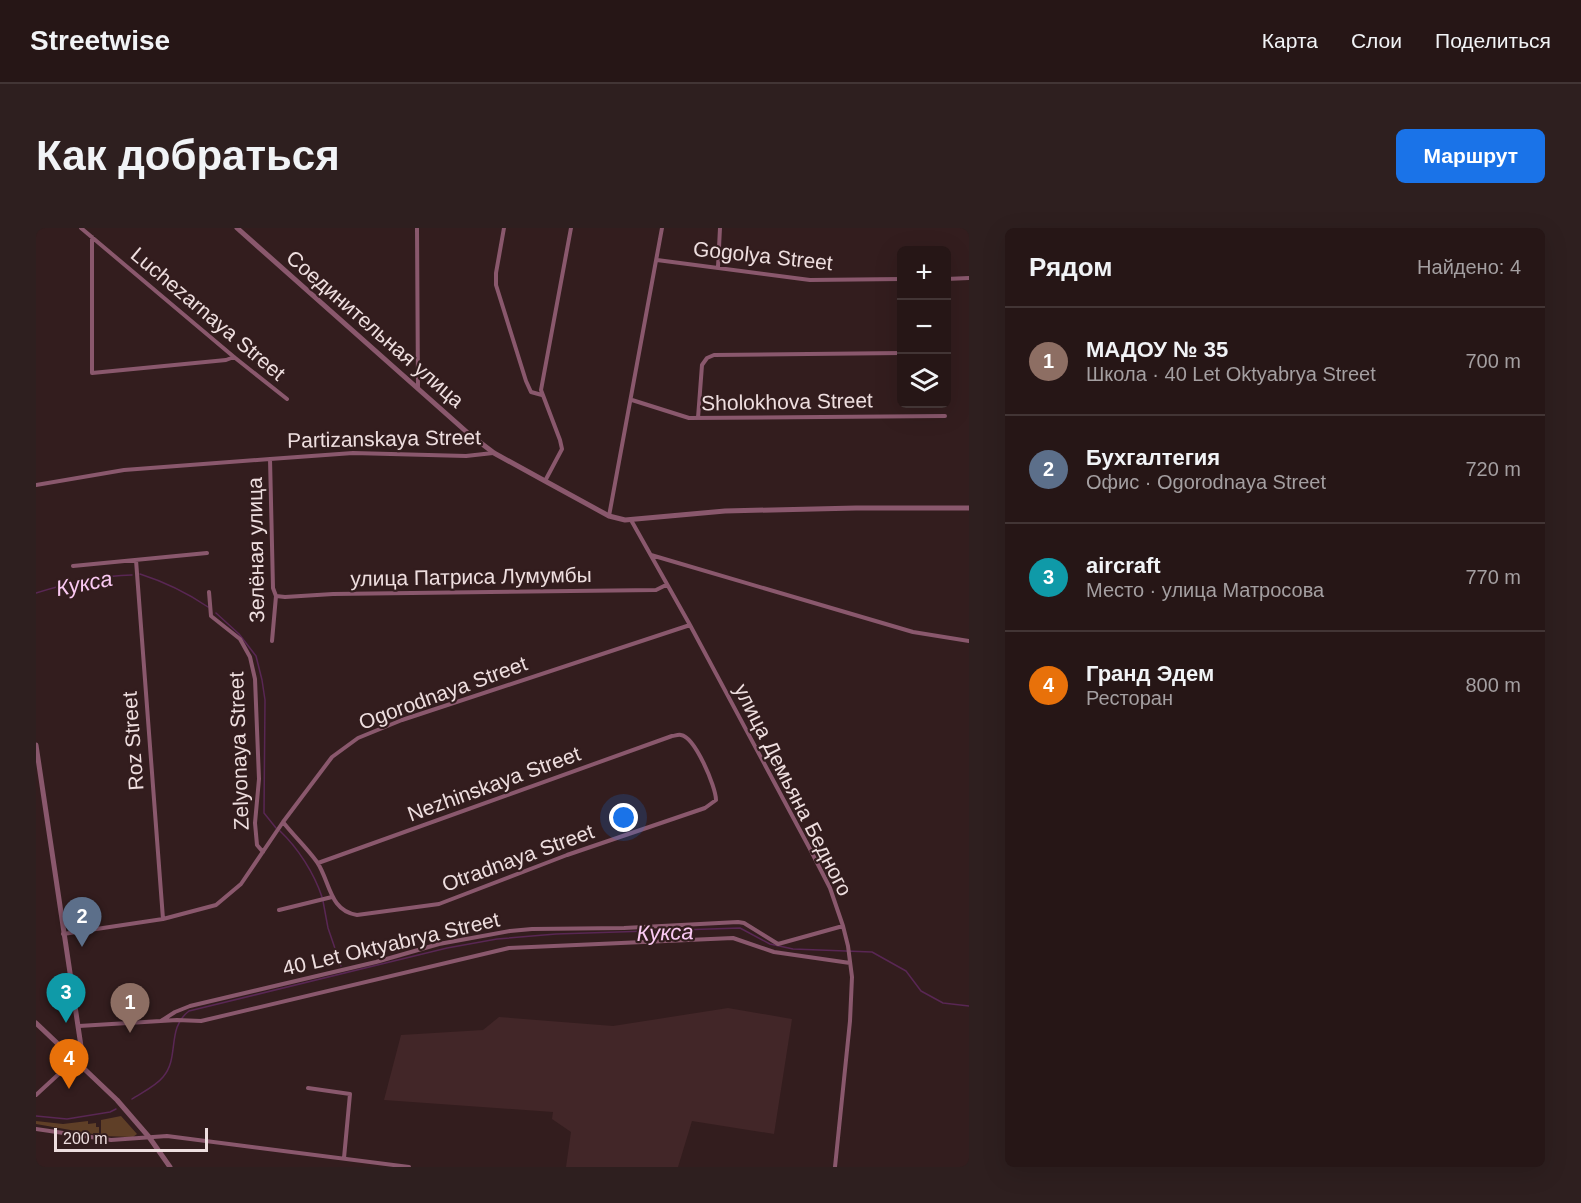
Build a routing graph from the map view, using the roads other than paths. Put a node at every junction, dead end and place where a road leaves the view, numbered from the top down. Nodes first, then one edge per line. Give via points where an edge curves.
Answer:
1 (81, 228) edge
2 (237, 228) edge
3 (417, 228) edge
4 (504, 228) edge
5 (571, 228) edge
6 (662, 228) edge
7 (720, 228) edge
8 (92, 237) junction
9 (657, 260) junction
10 (718, 267) junction
11 (969, 278) edge
12 (897, 279) edge
13 (951, 279) edge
14 (897, 353) edge
15 (234, 357) junction
16 (418, 388) junction
17 (542, 395) junction
18 (287, 399) dead end
19 (632, 400) junction
20 (945, 416) dead end
21 (698, 418) junction
22 (494, 453) junction
23 (270, 459) junction
24 (545, 482) junction
25 (36, 485) edge
26 (969, 508) edge
27 (609, 516) junction
28 (630, 520) junction
29 (207, 553) dead end
30 (651, 555) junction
31 (136, 560) junction
32 (73, 566) dead end
33 (666, 585) junction
34 (209, 592) dead end
35 (276, 596) junction
36 (690, 625) junction
37 (272, 641) dead end
38 (969, 641) edge
39 (682, 735) joint
40 (36, 745) edge
41 (281, 824) junction
42 (263, 852) junction
43 (318, 863) junction
44 (332, 897) junction
45 (279, 910) dead end
46 (163, 919) junction
47 (843, 926) junction
48 (63, 934) junction
49 (850, 963) junction
50 (159, 1022) junction
51 (36, 1023) edge
52 (79, 1026) junction
53 (75, 1060) junction
54 (308, 1088) dead end
55 (36, 1095) edge
56 (36, 1130) edge
57 (149, 1137) junction
58 (344, 1158) junction
59 (170, 1167) edge
60 (409, 1167) edge
61 (835, 1167) edge

1 - 8 street, Luchezarnaya Street
2 - 16 street, Соединительная улица
3 - 16 street
4 - 17 street via 496,285 526,381 531,392
5 - 17 street
6 - 9 street
7 - 10 street
8 - 15 street, Luchezarnaya Street
8 - 15 street via 92,374
9 - 10 street, Gogolya Street
9 - 19 street
10 - 12 street, Gogolya Street via 810,280
11 - 13 street
14 - 21 street via 714,355 702,365
15 - 18 street, Luchezarnaya Street
16 - 22 street, Соединительная улица
17 - 24 street via 562,449
19 - 21 street, Sholokhova Street
19 - 27 street
20 - 21 street, Sholokhova Street
22 - 23 street, Partizanskaya Street via 353,453
22 - 24 street, Partizanskaya Street
23 - 25 street, Partizanskaya Street via 124,470
23 - 35 street, Зелёная улица
24 - 27 street, Partizanskaya Street
26 - 28 street, Partizanskaya Street via 725,511
27 - 28 street, Partizanskaya Street
28 - 30 street, улица Демьяна Бедного
29 - 31 street
30 - 33 street, улица Демьяна Бедного
30 - 38 street via 913,632
31 - 32 street
31 - 46 street, Roz Street
33 - 35 street, улица Патриса Лумумбы via 656,590
33 - 36 street, улица Демьяна Бедного
34 - 42 street, Zelyonaya Street via 211,616 240,639 250,657 255,679 259,779 255,823 257,845
35 - 37 street, Зелёная улица
36 - 41 street, Ogorodnaya Street via 358,738 332,757
36 - 47 street, улица Демьяна Бедного via 825,878
39 - 43 street, Nezhinskaya Street
39 - 44 street, Otradnaya Street via 698,752 716,791 716,800 705,808 439,904 357,915 349,914
40 - 48 street
41 - 42 street, Ogorodnaya Street
41 - 43 street
42 - 46 street, Ogorodnaya Street via 241,884 216,905
43 - 44 street
44 - 45 street
46 - 48 street, Ogorodnaya Street
47 - 49 street, улица Демьяна Бедного
47 - 50 street, 40 Let Oktyabrya Street via 778,944 738,922 510,931 439,944 190,1006
48 - 52 street
49 - 50 street, 40 Let Oktyabrya Street via 774,952 733,938 509,948 201,1021
49 - 61 street, улица Демьяна Бедного via 850,1022
50 - 52 street, 40 Let Oktyabrya Street
51 - 53 street
52 - 53 street via 82,1053
53 - 55 street
53 - 57 street
54 - 58 street via 350,1094
56 - 57 street via 111,1140
57 - 58 street
57 - 59 street
58 - 60 street

